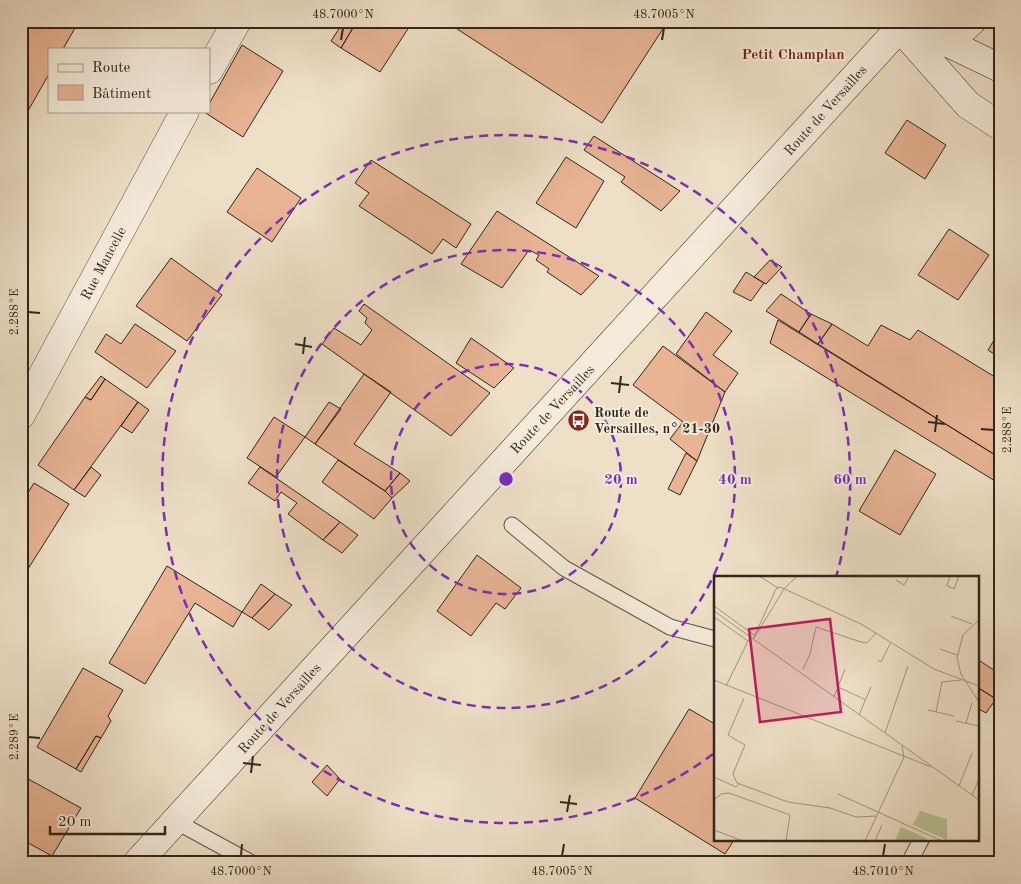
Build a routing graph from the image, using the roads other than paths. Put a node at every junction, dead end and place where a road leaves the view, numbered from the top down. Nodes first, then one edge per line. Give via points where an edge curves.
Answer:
1 (237, 21) edge
2 (972, 21) edge
3 (903, 24) edge
4 (948, 43) junction
5 (210, 68) edge
6 (1000, 68) edge
7 (183, 112) edge
8 (1000, 126) edge
9 (21, 415) edge
10 (512, 525) dead end
11 (714, 640) edge
12 (175, 821) junction
13 (920, 842) edge
14 (137, 863) edge
15 (252, 863) edge
16 (909, 863) edge

1 - 5 main road
2 - 4 main road
3 - 4 main road
3 - 8 main road via 968,105
3 - 12 main road, Route de Versailles
4 - 6 main road
7 - 9 main road, Rue Mancelle
10 - 11 lane via 564,568 670,627
12 - 14 main road, Route de Versailles
12 - 15 lane
13 - 16 lane

